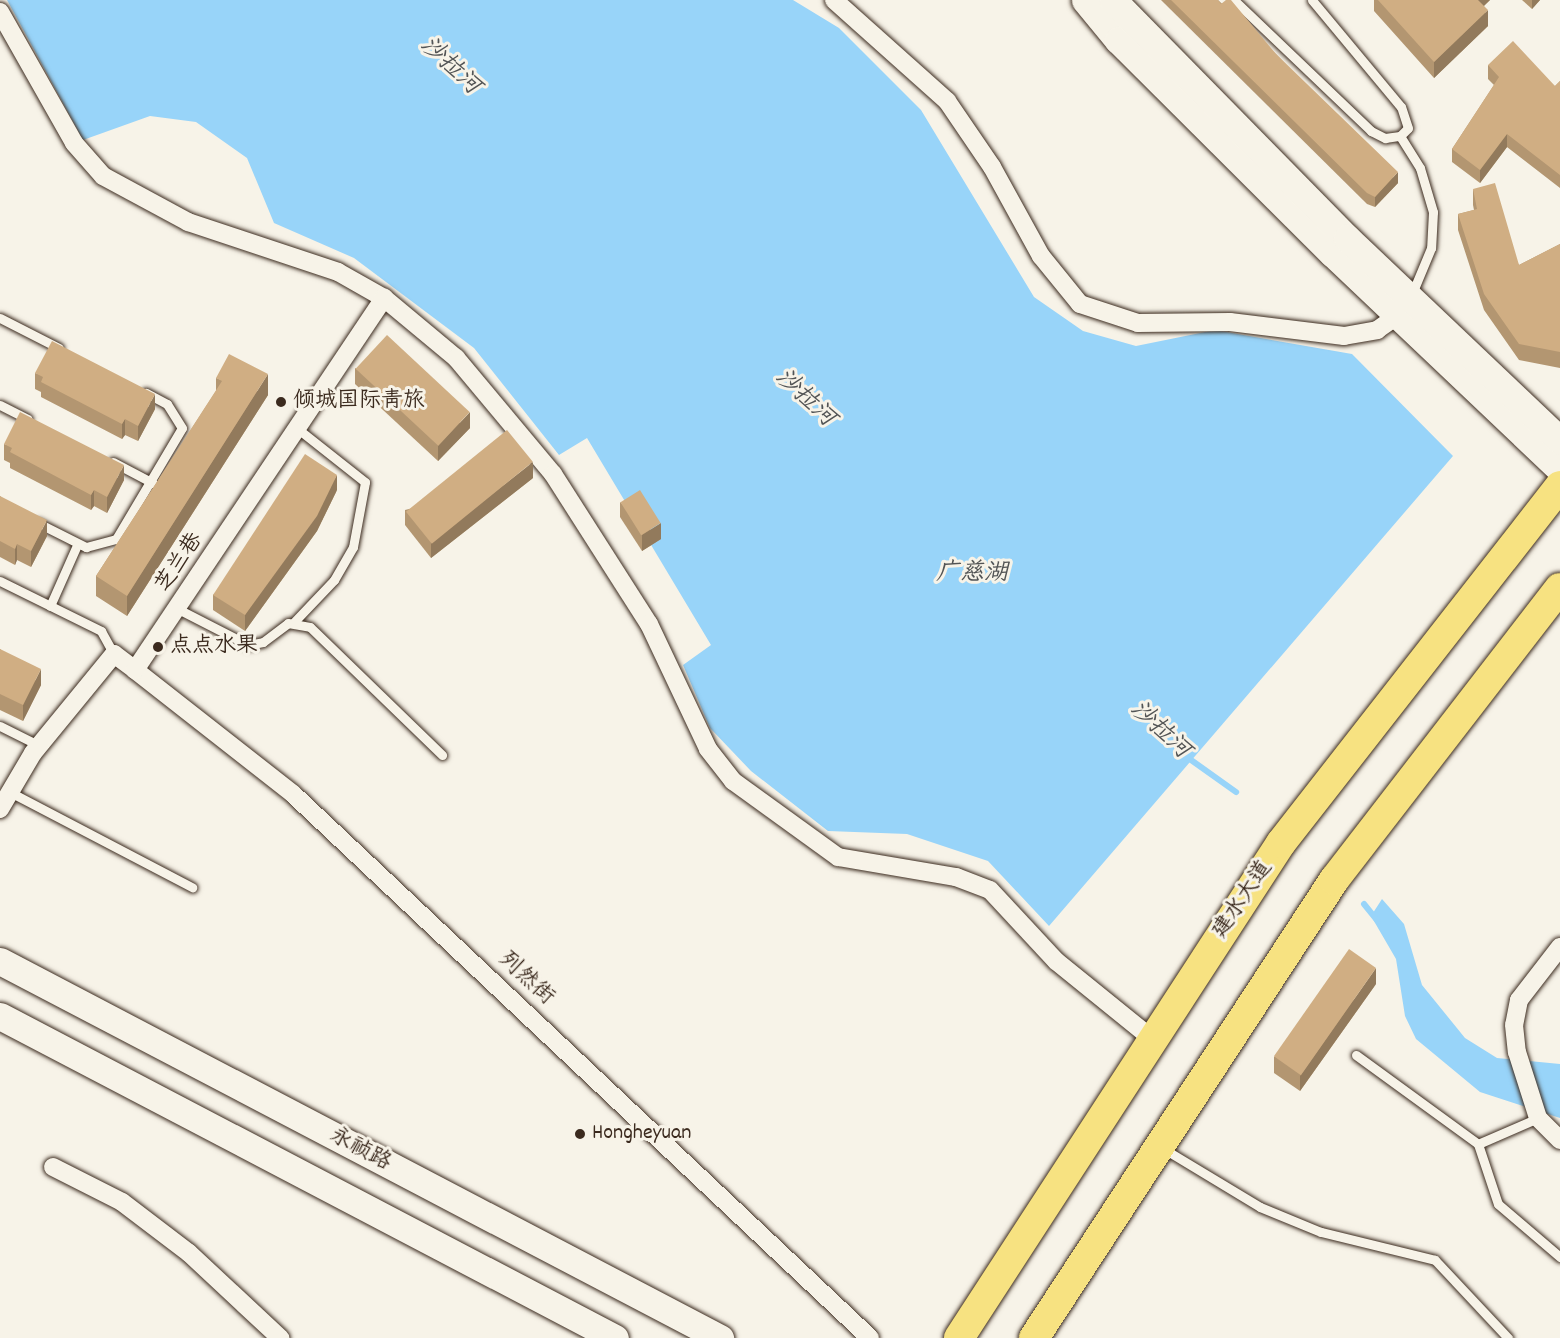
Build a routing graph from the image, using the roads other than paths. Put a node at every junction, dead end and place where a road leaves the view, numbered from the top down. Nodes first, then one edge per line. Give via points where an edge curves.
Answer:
1 (834, 0) edge
2 (1085, 0) edge
3 (1113, 0) edge
4 (1234, 0) edge
5 (1312, 0) edge
6 (0, 12) edge
7 (1400, 136) junction
8 (384, 298) junction
9 (1404, 307) junction
10 (0, 318) edge
11 (73, 356) edge
12 (136, 388) edge
13 (0, 405) edge
14 (41, 426) edge
15 (298, 429) junction
16 (1560, 440) edge
17 (102, 457) edge
18 (1560, 469) edge
19 (153, 483) junction
20 (1560, 486) edge
21 (29, 518) edge
22 (77, 544) junction
23 (0, 581) edge
24 (1560, 588) edge
25 (50, 606) junction
26 (178, 609) junction
27 (294, 622) junction
28 (114, 654) junction
29 (135, 670) junction
30 (0, 726) edge
31 (38, 745) junction
32 (442, 755) dead end
33 (8, 791) junction
34 (0, 809) edge
35 (192, 887) dead end
36 (1560, 947) edge
37 (0, 961) edge
38 (0, 1016) edge
39 (1151, 1038) junction
40 (1356, 1055) dead end
41 (1538, 1118) junction
42 (1560, 1140) edge
43 (1156, 1144) junction
44 (1478, 1144) junction
45 (53, 1167) dead end
46 (1560, 1257) edge
47 (280, 1338) edge
48 (615, 1338) edge
49 (720, 1338) edge
50 (870, 1338) edge
51 (959, 1338) edge
52 (1034, 1338) edge
53 (1508, 1338) edge

1 - 9 street via 947,101 992,167 1041,256 1080,304 1138,323 1230,322 1344,336 1377,330
2 - 9 main road via 1118,40
3 - 9 main road
4 - 7 lane via 1371,131 1385,138
5 - 7 lane via 1401,107 1407,128
6 - 8 street via 74,143 103,176 188,222 320,264
7 - 9 lane via 1420,168 1433,212 1429,257
8 - 15 street, 芝兰巷
8 - 39 street via 456,358 553,474 649,624 708,749 733,781 838,857 956,877 990,890 1056,961
9 - 16 main road
9 - 18 main road
10 - 11 lane
12 - 19 lane via 167,404 182,428
13 - 14 lane
15 - 26 street, 芝兰巷
15 - 27 lane via 365,482 353,547 334,580
17 - 19 lane
19 - 22 lane via 116,539 96,547
20 - 39 main road, 建水大道 via 1288,834
21 - 22 lane
22 - 25 lane
23 - 25 lane
24 - 43 main road via 1334,880
25 - 28 lane via 101,631
26 - 27 lane via 249,645
26 - 29 street, 芝兰巷
27 - 32 lane via 310,627
28 - 29 street
28 - 31 street
29 - 50 street, 列然街 via 293,794
30 - 31 lane
31 - 33 street
33 - 34 street
33 - 35 lane
36 - 41 street via 1519,1000 1516,1052
37 - 49 main road, 永祯路
38 - 48 main road
39 - 51 main road, 建水大道
40 - 44 lane
41 - 42 street
41 - 44 lane
43 - 52 main road
43 - 53 lane via 1277,1214 1321,1232 1435,1260
44 - 46 lane via 1498,1204
45 - 47 street via 122,1202 189,1253

